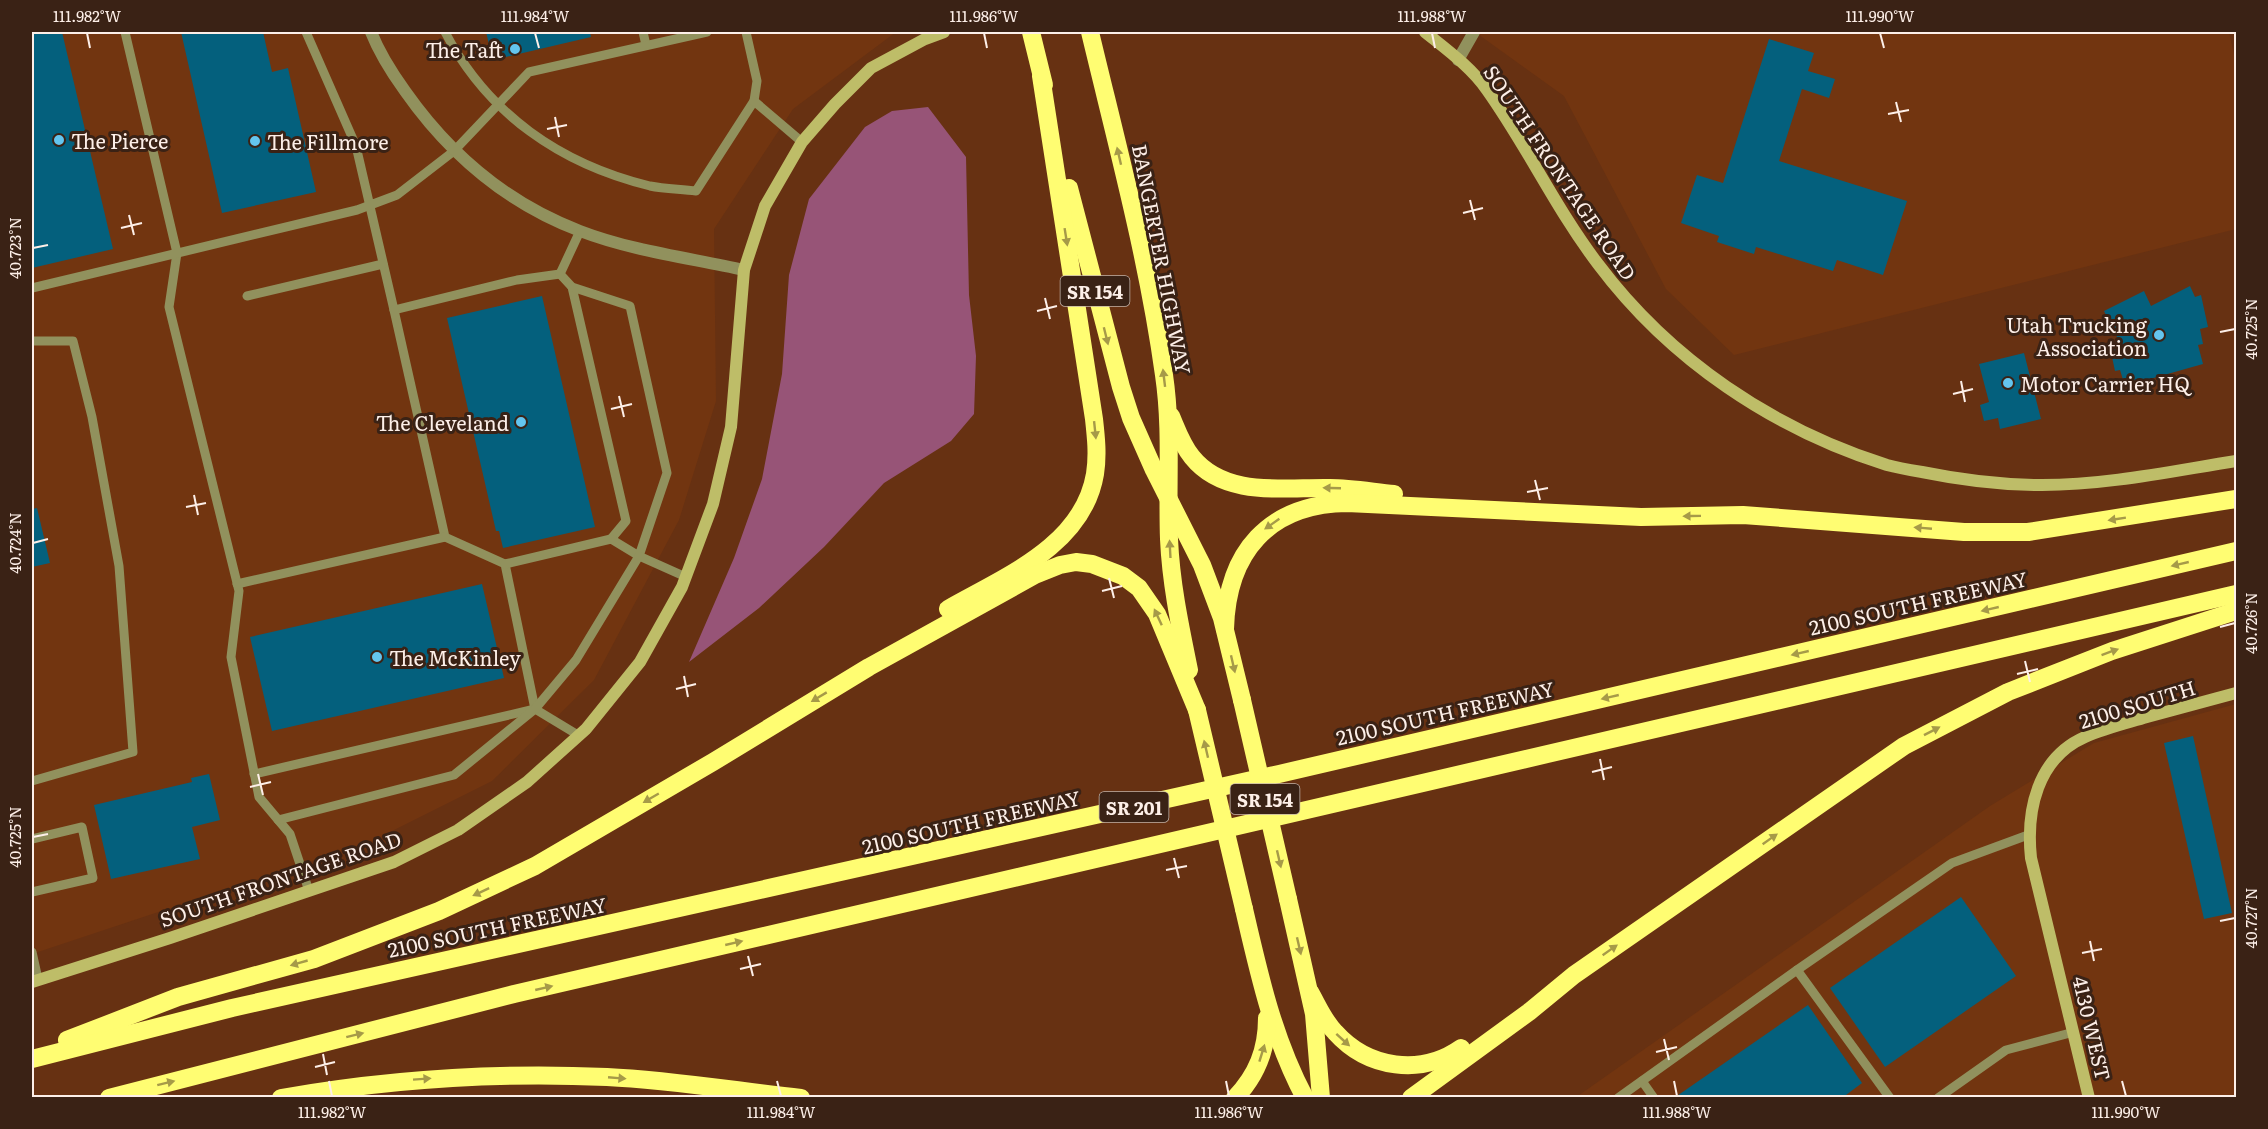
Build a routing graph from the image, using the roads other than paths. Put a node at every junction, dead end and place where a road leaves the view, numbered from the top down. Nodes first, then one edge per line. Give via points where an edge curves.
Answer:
1 (125, 32) edge
2 (306, 32) edge
3 (371, 32) edge
4 (445, 32) edge
5 (643, 32) edge
6 (707, 32) edge
7 (746, 32) edge
8 (944, 32) edge
9 (1031, 32) edge
10 (1090, 32) edge
11 (1425, 32) edge
12 (1474, 32) edge
13 (646, 45) junction
14 (1458, 60) junction
15 (1041, 76) junction
16 (754, 100) junction
17 (496, 105) junction
18 (802, 142) junction
19 (454, 151) junction
20 (369, 206) junction
21 (580, 231) junction
22 (177, 253) junction
23 (383, 264) junction
24 (744, 270) junction
25 (560, 274) junction
26 (572, 287) junction
27 (32, 288) edge
28 (247, 296) dead end
29 (394, 310) junction
30 (32, 341) edge
31 (1167, 407) junction
32 (2236, 461) edge
33 (1169, 499) junction
34 (2236, 499) edge
35 (1641, 517) junction
36 (445, 537) junction
37 (611, 539) junction
38 (2236, 551) edge
39 (639, 556) junction
40 (504, 564) junction
41 (686, 577) junction
42 (237, 584) junction
43 (2236, 594) edge
44 (2236, 611) edge
45 (1225, 629) junction
46 (868, 667) junction
47 (2236, 693) edge
48 (536, 709) junction
49 (1197, 710) junction
50 (578, 735) junction
51 (254, 774) junction
52 (32, 782) edge
53 (2035, 791) joint
54 (278, 820) junction
55 (2028, 835) junction
56 (32, 839) edge
57 (309, 891) junction
58 (32, 892) edge
59 (32, 952) edge
60 (1797, 970) junction
61 (1574, 975) junction
62 (35, 981) edge
63 (1310, 993) junction
64 (1266, 1002) junction
65 (2074, 1032) junction
66 (32, 1054) edge
67 (32, 1059) edge
68 (1642, 1081) junction
69 (109, 1098) edge
70 (281, 1098) edge
71 (801, 1098) edge
72 (1235, 1098) edge
73 (1305, 1098) edge
74 (1321, 1098) edge
75 (1411, 1098) edge
76 (1618, 1098) edge
77 (1654, 1098) edge
78 (1890, 1098) edge
79 (1938, 1098) edge
80 (2089, 1098) edge

1 - 22 lane
2 - 20 lane via 356,146
3 - 19 street via 396,78
4 - 17 lane via 458,57
5 - 13 lane
6 - 13 lane
7 - 16 lane via 757,81
8 - 18 street, SOUTH FRONTAGE ROAD via 871,68
9 - 15 highway, BANGERTER HIGHWAY / SR 154
31 -> 10 highway, BANGERTER HIGHWAY / SR 154 via 1143,264
11 - 14 street, SOUTH FRONTAGE ROAD
12 - 14 street
13 - 17 lane via 529,72
14 - 32 street, SOUTH FRONTAGE ROAD via 1486,88 1563,216 1626,301 1692,363 1752,404 1819,439 1888,465 1965,480 2043,485 2119,480
15 -> 33 highway, BANGERTER HIGHWAY / SR 154 via 1118,377 1131,418
15 -> 46 highway via 1094,419 1095,477 1080,514 1049,548 899,637
16 - 17 lane via 696,191 652,186 598,170 546,144
16 - 18 lane
17 - 19 lane
18 - 24 street, SOUTH FRONTAGE ROAD via 765,206
19 - 20 lane via 398,195
19 - 21 street via 485,179 528,207
20 - 22 lane
20 - 23 lane
21 - 24 street
21 - 25 lane
22 - 27 lane
22 - 42 lane via 169,307
23 - 28 lane
23 - 29 lane
24 - 41 street, SOUTH FRONTAGE ROAD via 731,427 713,504
25 - 26 lane
25 - 29 lane via 518,280
26 - 37 lane via 626,521
26 - 39 lane via 630,306 667,472
29 - 36 lane
30 - 52 lane via 73,341 92,417 119,566 133,752
31 - 33 highway, BANGERTER HIGHWAY / SR 154
35 -> 31 highway via 1332,488 1238,485 1213,474 1192,457
33 - 45 highway, BANGERTER HIGHWAY / SR 154 via 1202,565
49 -> 33 highway, BANGERTER HIGHWAY / SR 154 via 1172,578
34 -> 35 highway via 2028,532 1964,532 1743,515
35 -> 45 highway via 1347,503 1309,507 1277,521 1248,548 1230,585
36 - 40 lane
36 - 42 lane
37 - 39 lane
37 - 40 lane
38 -> 67 highway, 2100 SOUTH FREEWAY / SR 201 via 1233,784 288,995
39 - 41 lane
39 - 48 lane via 576,660
40 - 48 lane
41 - 50 street, SOUTH FRONTAGE ROAD via 640,662
42 - 51 lane via 231,657
69 -> 43 highway, SR 201 via 538,989
61 -> 44 highway via 1904,746 2008,692 2112,651
45 -> 63 highway, BANGERTER HIGHWAY / SR 154, bridge
49 -> 46 highway via 1149,600 1123,576 1092,564 1060,565 1035,575
46 -> 66 highway via 535,866 440,911 314,959 178,997
47 - 53 street, 2100 SOUTH via 2084,737 2048,767
48 - 50 lane
48 - 51 lane
48 - 54 lane via 454,775
64 -> 49 highway, BANGERTER HIGHWAY / SR 154, bridge
50 - 57 street, SOUTH FRONTAGE ROAD via 526,783 458,830 394,862
51 - 54 lane via 259,797
53 - 55 street, 4130 WEST
54 - 57 lane via 290,834
55 - 60 lane via 1952,863
55 - 65 street, 4130 WEST
56 - 58 lane via 82,826 93,878
57 - 62 street, SOUTH FRONTAGE ROAD
59 - 62 lane
60 - 68 lane
60 - 78 lane
63 -> 61 highway via 1330,1027 1350,1047 1382,1062 1418,1065 1450,1055
61 - 75 highway
63 - 74 highway, BANGERTER HIGHWAY / SR 154
72 -> 64 highway via 1261,1060 1267,1031
64 - 73 highway, BANGERTER HIGHWAY / SR 154
65 - 79 lane via 2006,1050
65 - 80 street, 4130 WEST
68 - 76 lane
68 - 77 lane
70 -> 71 highway via 393,1081 549,1075 610,1077

